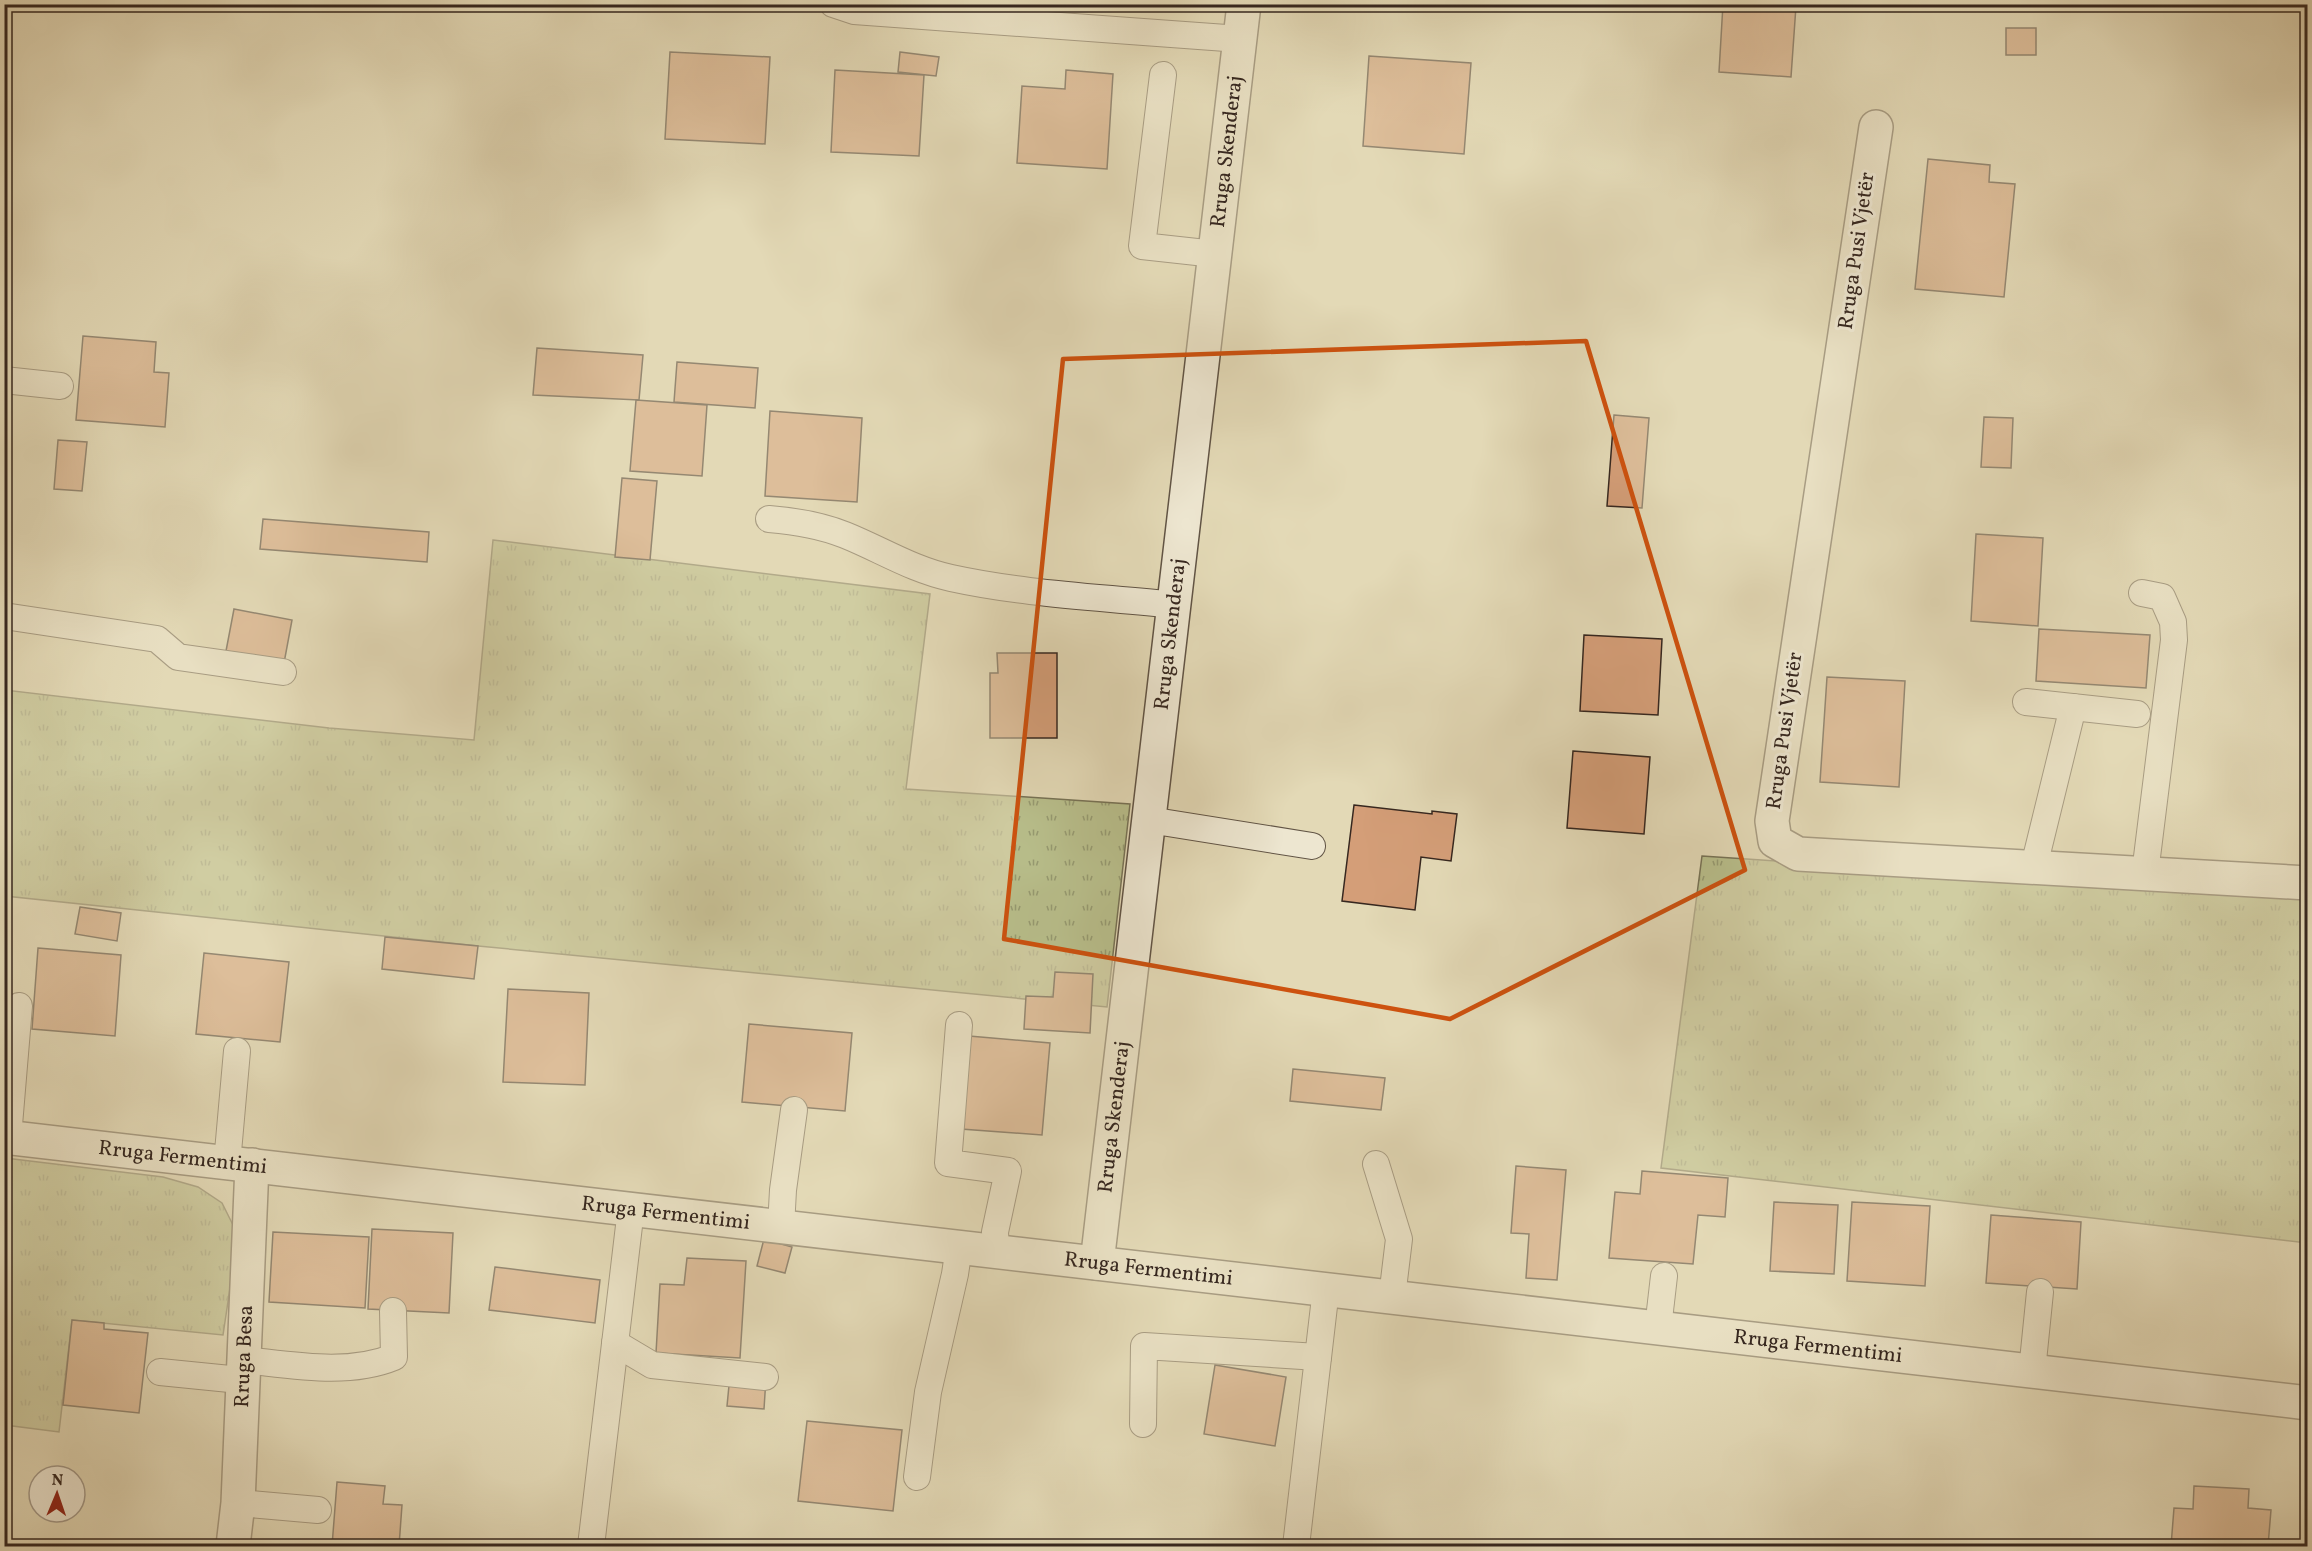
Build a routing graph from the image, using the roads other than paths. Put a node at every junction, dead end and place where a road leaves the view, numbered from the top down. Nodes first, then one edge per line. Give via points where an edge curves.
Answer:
1 (833, 4) edge
2 (1244, 4) edge
3 (1240, 39) junction
4 (1163, 75) dead end
5 (1876, 127) dead end
6 (1215, 254) junction
7 (4, 380) edge
8 (60, 386) dead end
9 (769, 519) dead end
10 (2142, 593) dead end
11 (1174, 605) junction
12 (4, 616) edge
13 (283, 672) dead end
14 (2026, 702) dead end
15 (2073, 707) junction
16 (2136, 714) dead end
17 (1149, 820) junction
18 (1312, 846) dead end
19 (2034, 866) junction
20 (2145, 873) junction
21 (2307, 883) edge
22 (19, 1006) dead end
23 (959, 1025) dead end
24 (237, 1051) dead end
25 (794, 1110) dead end
26 (6, 1137) edge
27 (239, 1164) junction
28 (1376, 1164) dead end
29 (631, 1209) junction
30 (781, 1227) junction
31 (959, 1247) junction
32 (996, 1251) junction
33 (1097, 1263) junction
34 (1664, 1276) dead end
35 (1326, 1289) junction
36 (2040, 1292) dead end
37 (1392, 1297) junction
38 (393, 1311) dead end
39 (1658, 1328) junction
40 (615, 1342) junction
41 (1318, 1357) junction
42 (244, 1371) junction
43 (2032, 1371) junction
44 (160, 1372) dead end
45 (765, 1377) dead end
46 (2307, 1402) edge
47 (1143, 1424) dead end
48 (917, 1477) dead end
49 (238, 1503) junction
50 (318, 1510) dead end
51 (233, 1546) edge
52 (591, 1546) edge
53 (1296, 1546) edge

1 - 3 lane via 854,11
2 - 3 street, Rruga Skenderaj
3 - 6 street, Rruga Skenderaj
4 - 6 lane via 1142,246
5 - 19 street, Rruga Pusi Vjetër via 1772,821 1775,841 1798,854
6 - 11 street, Rruga Skenderaj
7 - 8 lane
9 - 11 lane via 804,522 844,534 949,578
10 - 20 lane via 2162,597 2173,622 2174,640
11 - 17 street, Rruga Skenderaj
12 - 13 lane via 157,639 178,657
14 - 15 lane
15 - 16 lane
15 - 19 lane
17 - 18 lane
17 - 33 street, Rruga Skenderaj
19 - 20 street, Rruga Pusi Vjetër
20 - 21 street, Rruga Pusi Vjetër
22 - 26 lane
23 - 32 lane via 948,1163 1008,1171 995,1232
24 - 27 lane
25 - 30 lane
26 - 27 street, Rruga Fermentimi
27 - 29 street, Rruga Fermentimi
27 - 42 street, Rruga Besa
28 - 37 lane via 1399,1239
29 - 30 street, Rruga Fermentimi
29 - 40 lane
30 - 31 street, Rruga Fermentimi
31 - 32 street, Rruga Fermentimi
31 - 48 lane via 928,1392
32 - 33 street, Rruga Fermentimi
33 - 35 street, Rruga Fermentimi
34 - 39 lane
35 - 37 street, Rruga Fermentimi
35 - 41 lane
36 - 43 lane
37 - 39 street, Rruga Fermentimi
38 - 42 lane via 394,1357 374,1365
39 - 43 street, Rruga Fermentimi
40 - 45 lane via 652,1365
40 - 52 lane
41 - 47 lane via 1144,1346
41 - 53 lane
42 - 44 lane via 230,1378
42 - 49 street, Rruga Besa
43 - 46 street, Rruga Fermentimi
49 - 50 lane
49 - 51 street, Rruga Besa

